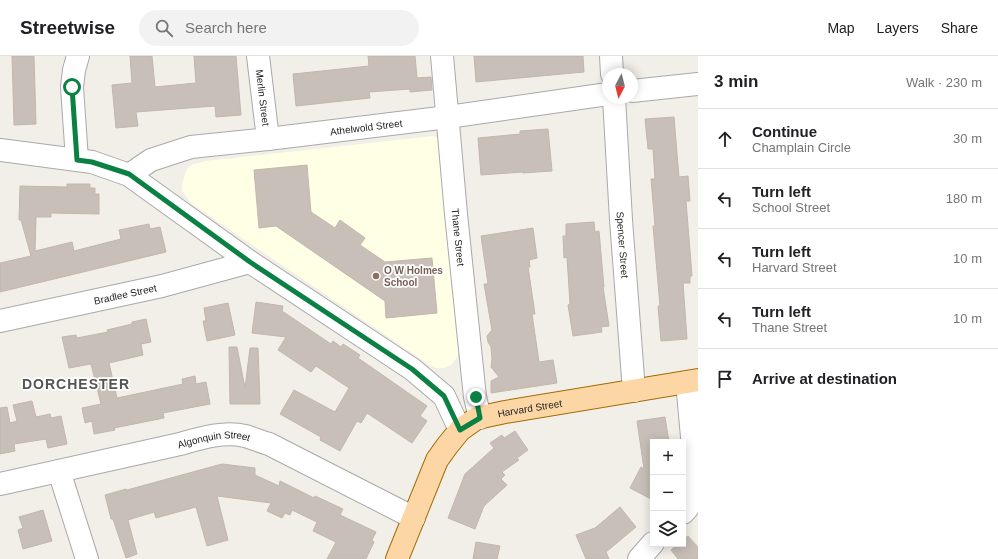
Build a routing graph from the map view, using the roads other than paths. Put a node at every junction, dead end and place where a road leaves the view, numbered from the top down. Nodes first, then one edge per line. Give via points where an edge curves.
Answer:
1 (78, 56) edge
2 (258, 56) edge
3 (442, 56) edge
4 (611, 56) edge
5 (612, 68) edge
6 (698, 84) edge
7 (638, 90) edge
8 (602, 95) edge
9 (614, 104) edge
10 (448, 117) junction
11 (268, 139) junction
12 (0, 150) edge
13 (77, 160) junction
14 (129, 174) junction
15 (250, 262) junction
16 (0, 321) edge
17 (692, 381) edge
18 (634, 391) junction
19 (480, 418) junction
20 (460, 430) junction
21 (59, 471) junction
22 (0, 484) edge
23 (685, 511) edge
24 (414, 518) junction
25 (650, 546) edge
26 (87, 559) edge
27 (397, 559) edge
28 (639, 559) edge

1 - 13 street via 72,87
2 - 11 street, Merlin Street
3 - 10 street, Thane Street
4 - 5 street
6 - 7 street
8 - 10 street, Athelwold Street
9 - 18 street, Spencer Street
10 - 11 street, Athelwold Street
10 - 19 street, Thane Street via 474,388
11 - 14 street, Athelwold Street via 191,147 151,160
12 - 13 street
13 - 14 street
14 - 15 street
15 - 16 street, Bradlee Street via 162,286
15 - 20 street via 412,369 444,396
17 - 18 main road, Harvard Street
17 - 23 street via 696,481 694,497
18 - 19 main road, Harvard Street
19 - 20 main road, Harvard Street
20 - 24 main road, Harvard Street via 437,460
21 - 22 street, Algonquin Street
21 - 24 street, Algonquin Street via 206,437 226,434 244,436 269,444
21 - 26 street
24 - 27 main road, Harvard Street
25 - 28 street

